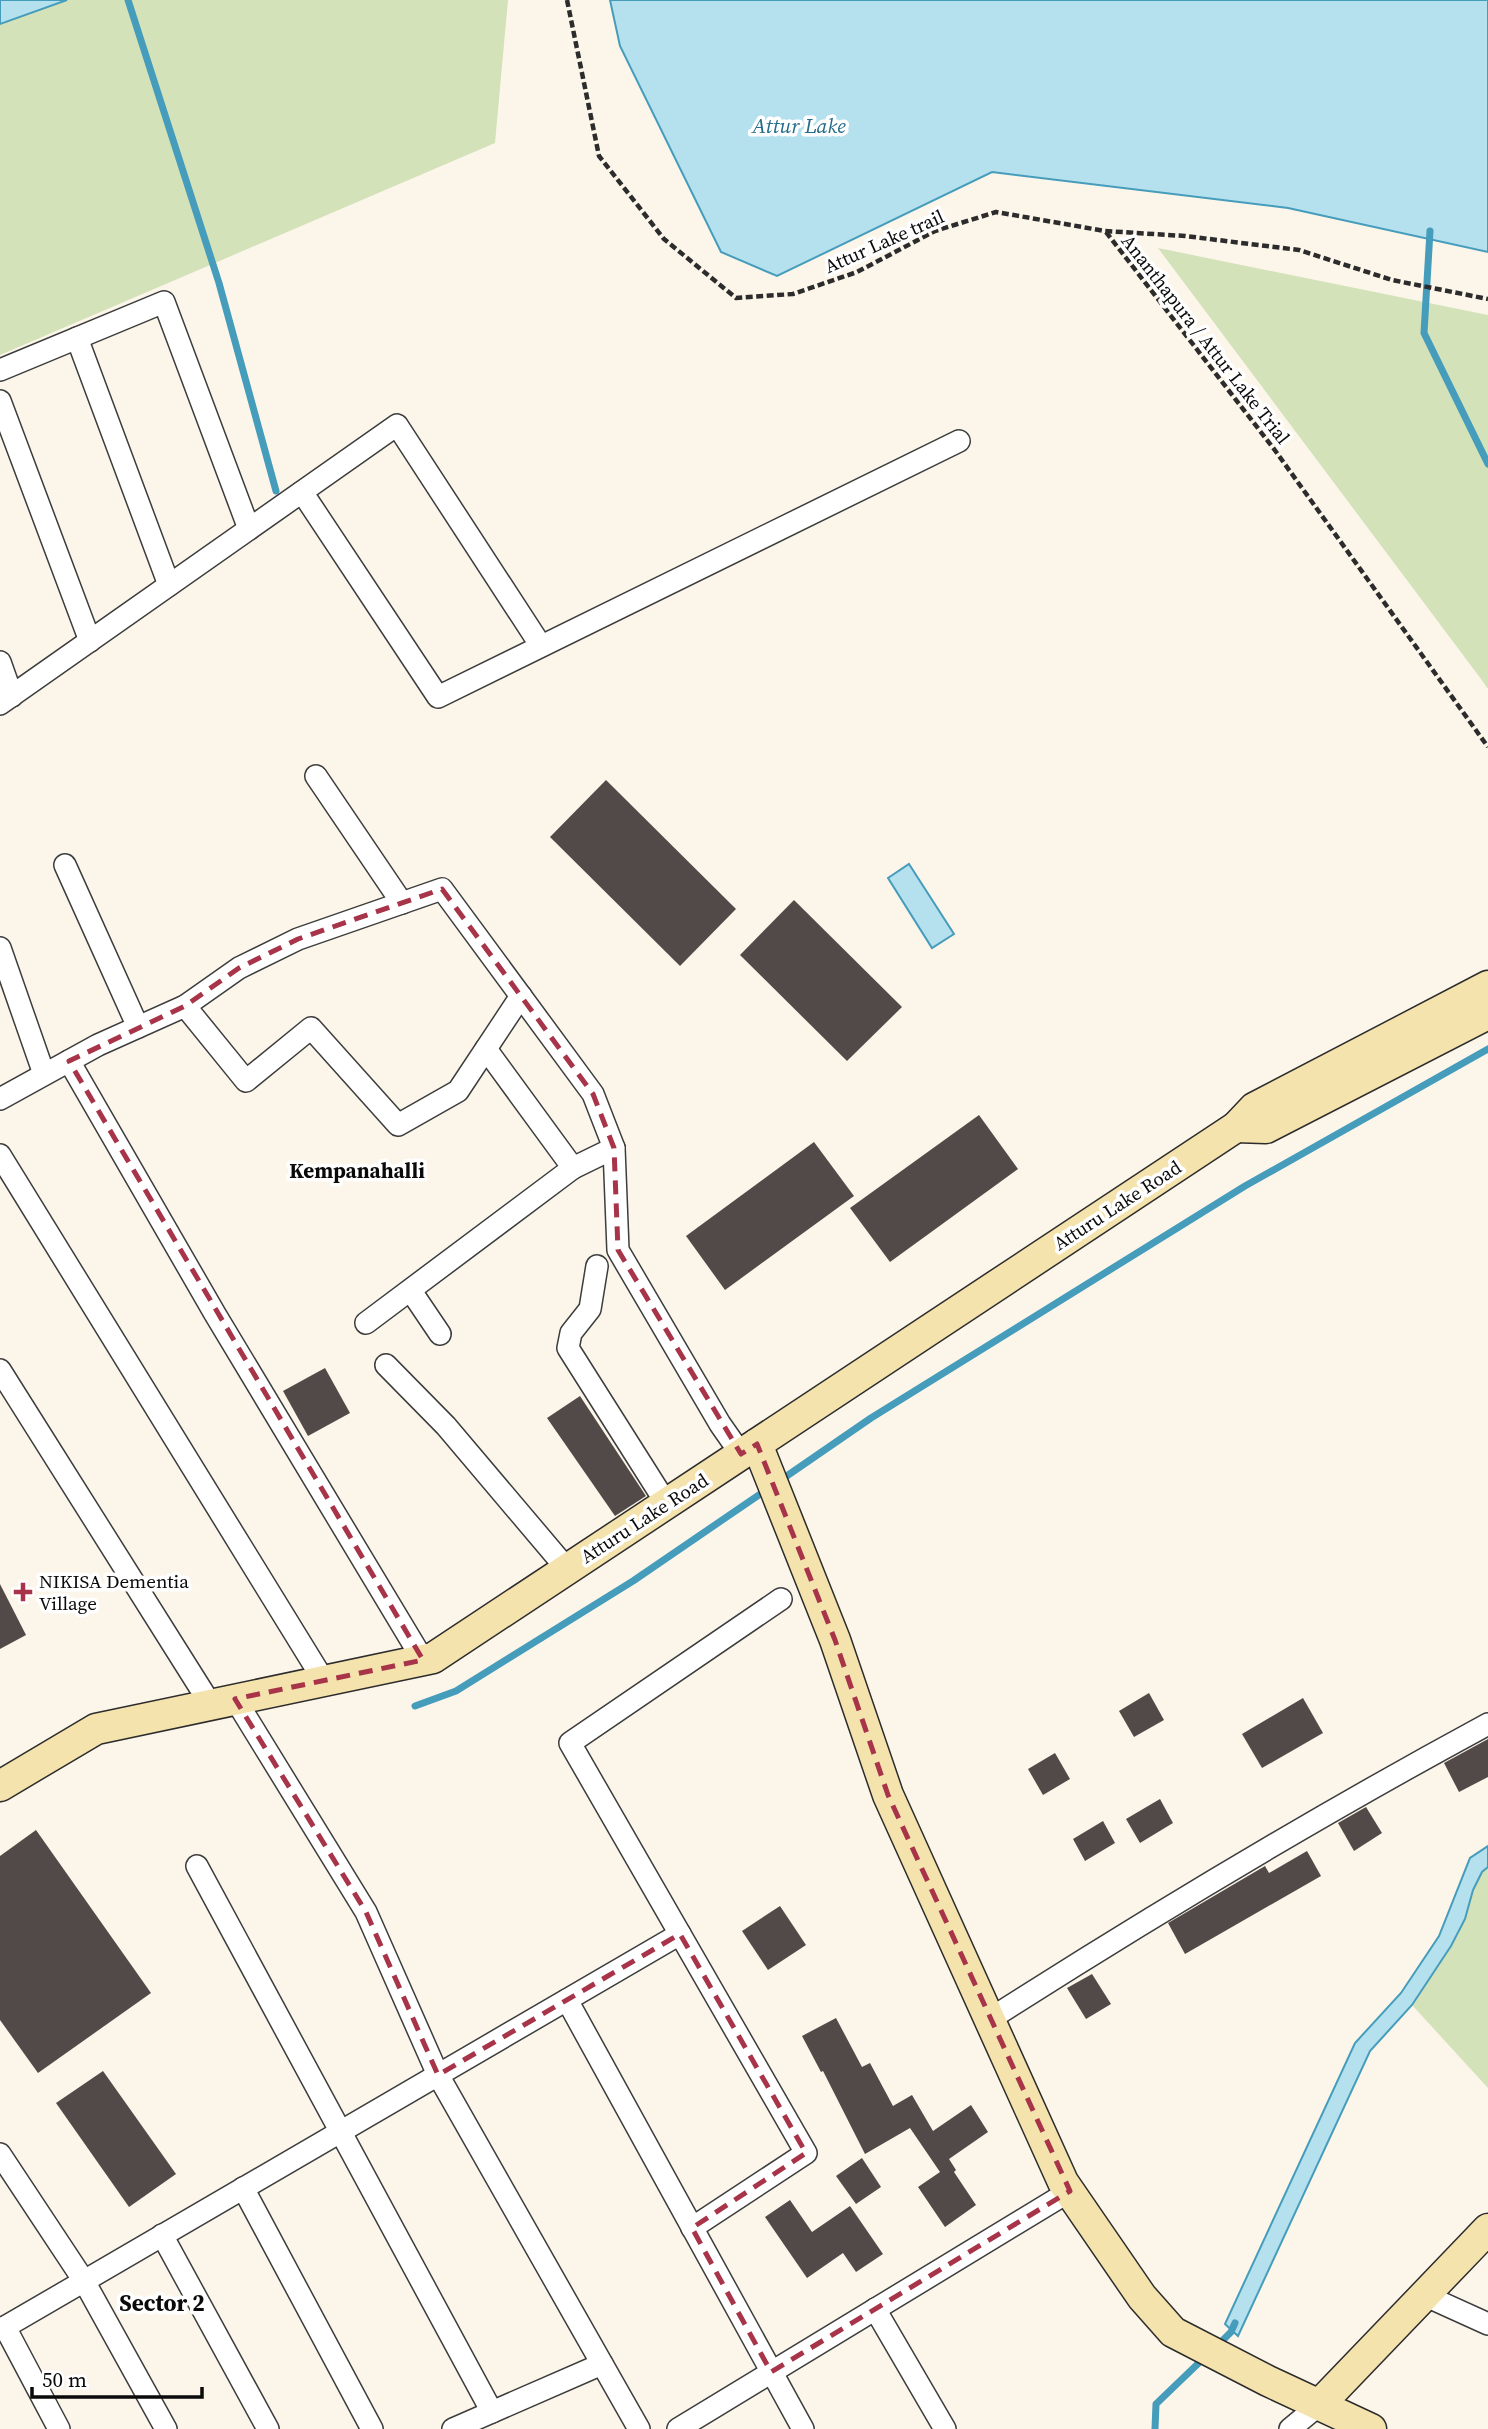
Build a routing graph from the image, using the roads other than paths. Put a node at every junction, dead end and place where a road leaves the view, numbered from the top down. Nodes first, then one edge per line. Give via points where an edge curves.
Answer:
1 (77, 338) junction
2 (0, 370) edge
3 (0, 401) edge
4 (959, 441) dead end
5 (302, 492) junction
6 (249, 529) junction
7 (169, 585) junction
8 (90, 641) junction
9 (541, 646) junction
10 (0, 662) edge
11 (6, 700) edge
12 (316, 775) dead end
13 (65, 865) dead end
14 (402, 903) junction
15 (0, 948) edge
16 (1488, 986) edge
17 (521, 996) junction
18 (185, 1006) junction
19 (1488, 1014) edge
20 (138, 1027) junction
21 (486, 1049) junction
22 (69, 1061) junction
23 (44, 1074) junction
24 (0, 1099) edge
25 (1236, 1127) junction
26 (614, 1147) junction
27 (0, 1154) edge
28 (573, 1168) junction
29 (597, 1266) dead end
30 (411, 1291) junction
31 (366, 1323) dead end
32 (440, 1334) dead end
33 (386, 1365) dead end
34 (0, 1370) edge
35 (9, 1404) edge
36 (749, 1449) junction
37 (661, 1495) dead end
38 (567, 1569) junction
39 (781, 1599) dead end
40 (423, 1660) junction
41 (324, 1681) junction
42 (223, 1702) junction
43 (1488, 1724) edge
44 (0, 1786) edge
45 (197, 1866) dead end
46 (680, 1934) junction
47 (567, 2000) junction
48 (990, 2019) junction
49 (438, 2075) junction
50 (341, 2131) junction
51 (1, 2156) edge
52 (243, 2189) junction
53 (1070, 2191) junction
54 (692, 2228) junction
55 (1488, 2229) edge
56 (162, 2235) junction
57 (85, 2281) junction
58 (1424, 2295) junction
59 (875, 2309) junction
60 (1488, 2324) edge
61 (2, 2328) edge
62 (602, 2364) junction
63 (771, 2372) junction
64 (1319, 2405) junction
65 (492, 2412) junction
66 (465, 2427) edge
67 (59, 2429) edge
68 (166, 2429) edge
69 (268, 2429) edge
70 (372, 2429) edge
71 (639, 2429) edge
72 (678, 2429) edge
73 (803, 2429) edge
74 (946, 2429) edge
75 (1290, 2429) edge
76 (1371, 2429) edge

1 - 2 street
1 - 6 street via 164,302
1 - 7 street
3 - 8 street
4 - 9 street
5 - 6 street
5 - 9 street via 438,697
5 - 9 street via 397,425
6 - 7 street
7 - 8 street
8 - 11 street
10 - 11 street
12 - 14 street
13 - 20 street
14 - 17 street via 442,889
14 - 18 street via 298,939 239,968
15 - 23 street
16 - 25 street, Atturu Lake Road via 1254,1108
17 - 21 street
17 - 26 street via 593,1094
18 - 20 street
18 - 21 street via 246,1081 311,1028 398,1125 458,1091
19 - 25 street via 1266,1128
20 - 22 street
21 - 28 street
22 - 23 street
22 - 40 street
23 - 24 street
25 - 36 street, Atturu Lake Road
26 - 28 street
26 - 36 street via 618,1250 720,1424
27 - 41 street
28 - 30 street
29 - 37 street via 590,1309 571,1333 568,1348
30 - 31 street
30 - 32 street
33 - 38 street via 446,1426
34 - 35 street
35 - 42 street
36 - 38 street, Atturu Lake Road
36 - 48 street via 835,1640 888,1795
38 - 40 street, Atturu Lake Road via 433,1658
39 - 46 street via 570,1743
40 - 41 street, Atturu Lake Road
41 - 42 street, Atturu Lake Road
42 - 44 street, Atturu Lake Road via 96,1729
42 - 49 street via 366,1912
43 - 48 street via 1137,1925
45 - 50 street
46 - 47 street
46 - 54 street via 806,2153
47 - 49 street
47 - 54 street
48 - 53 street
49 - 50 street
49 - 62 street
50 - 52 street
50 - 65 street
51 - 57 street
52 - 56 street
52 - 70 street
53 - 59 street
53 - 64 street via 1142,2297 1173,2332
54 - 63 street
55 - 58 street
56 - 57 street
56 - 69 street
57 - 61 street
57 - 68 street
58 - 60 street
58 - 64 street
59 - 63 street
59 - 74 street
61 - 67 street
62 - 65 street
62 - 71 street
63 - 72 street
63 - 73 street
64 - 75 street
64 - 76 street
65 - 66 street

